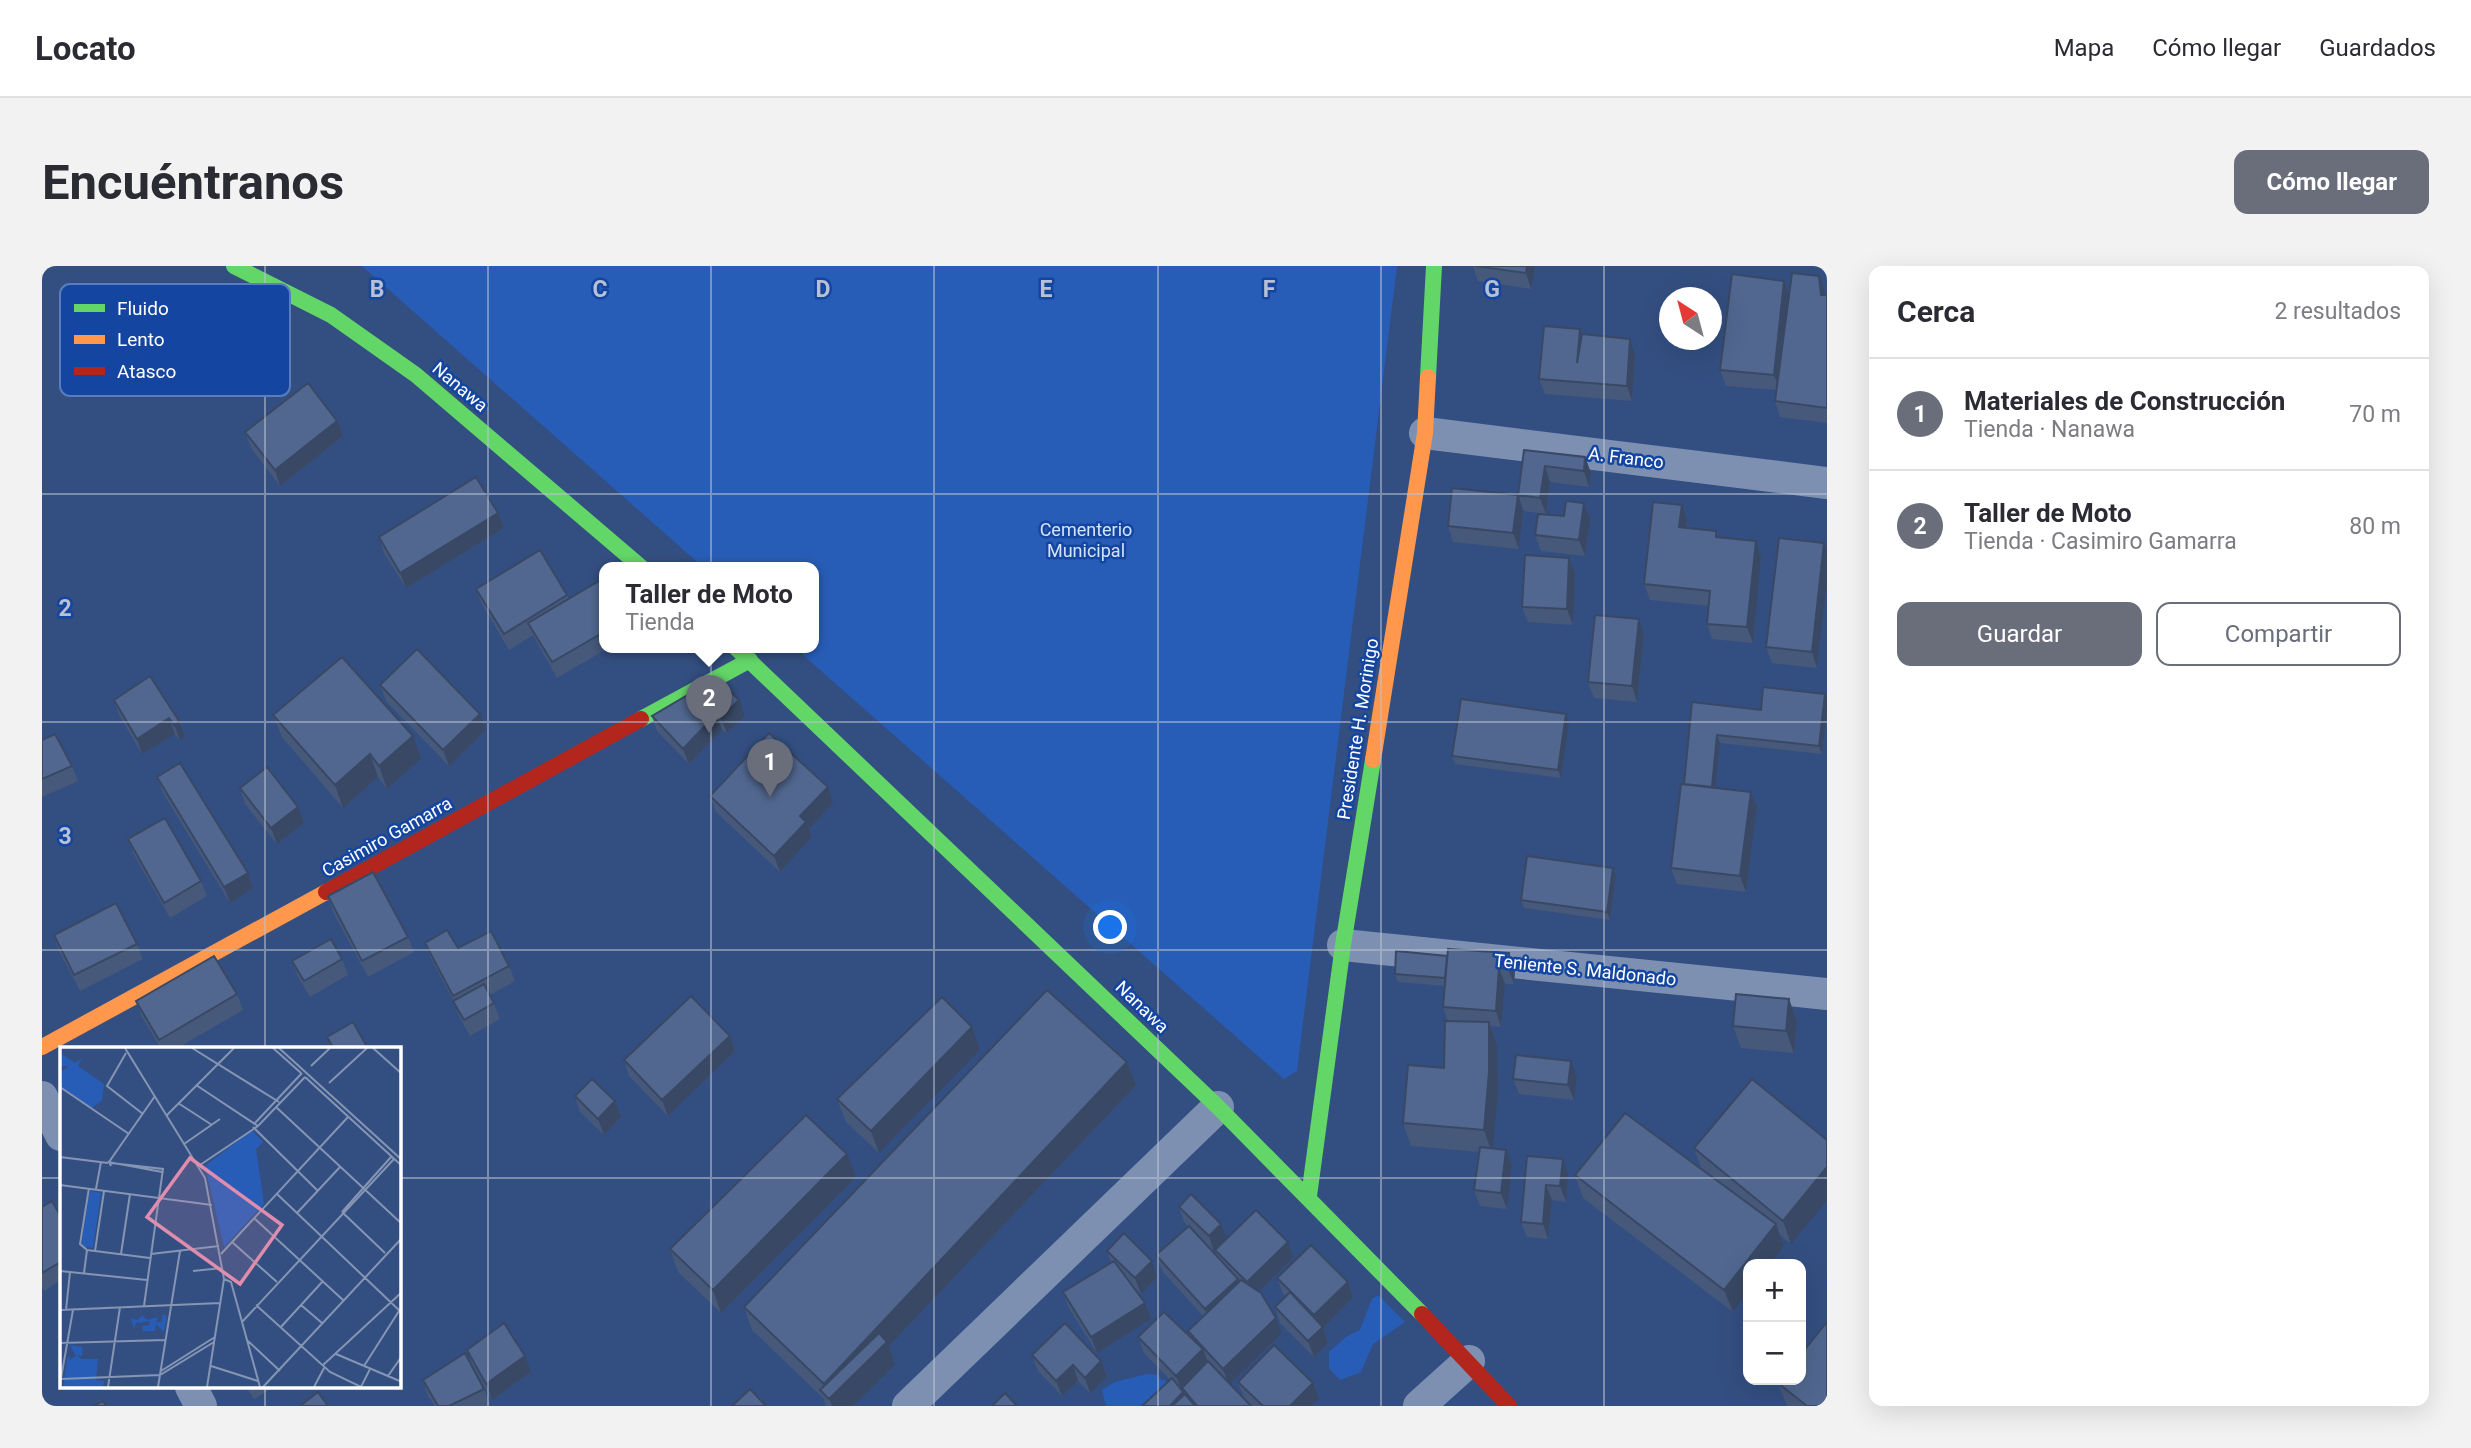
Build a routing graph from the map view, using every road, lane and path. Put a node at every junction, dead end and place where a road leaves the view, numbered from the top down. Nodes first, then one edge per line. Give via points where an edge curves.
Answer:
1 (234, 266) edge
2 (1434, 266) edge
3 (270, 284) edge
4 (290, 294) edge
5 (1425, 433) junction
6 (1827, 483) edge
7 (635, 562) edge
8 (742, 653) edge
9 (750, 660) junction
10 (1343, 945) junction
11 (1827, 994) edge
12 (42, 1047) edge
13 (42, 1097) edge
14 (1218, 1107) junction
15 (60, 1133) edge
16 (1309, 1196) junction
17 (1469, 1361) junction
18 (192, 1388) edge
19 (201, 1406) edge
20 (908, 1406) edge
21 (1419, 1406) edge
22 (1510, 1406) edge

1 - 3 street, Nanawa
2 - 5 street, Presidente H. Morinigo
4 - 7 street, Nanawa via 331,315 416,375
5 - 6 street, A. Franco
5 - 10 street, Presidente H. Morinigo
8 - 9 street, Nanawa
9 - 12 street, Casimiro Gamarra
9 - 14 street, Nanawa
10 - 11 street, Teniente S. Maldonado
10 - 16 street, Presidente H. Morinigo
13 - 15 street
14 - 16 street, Nanawa
14 - 20 street
16 - 17 street, Nanawa
17 - 21 street
17 - 22 street, Nanawa
18 - 19 street

